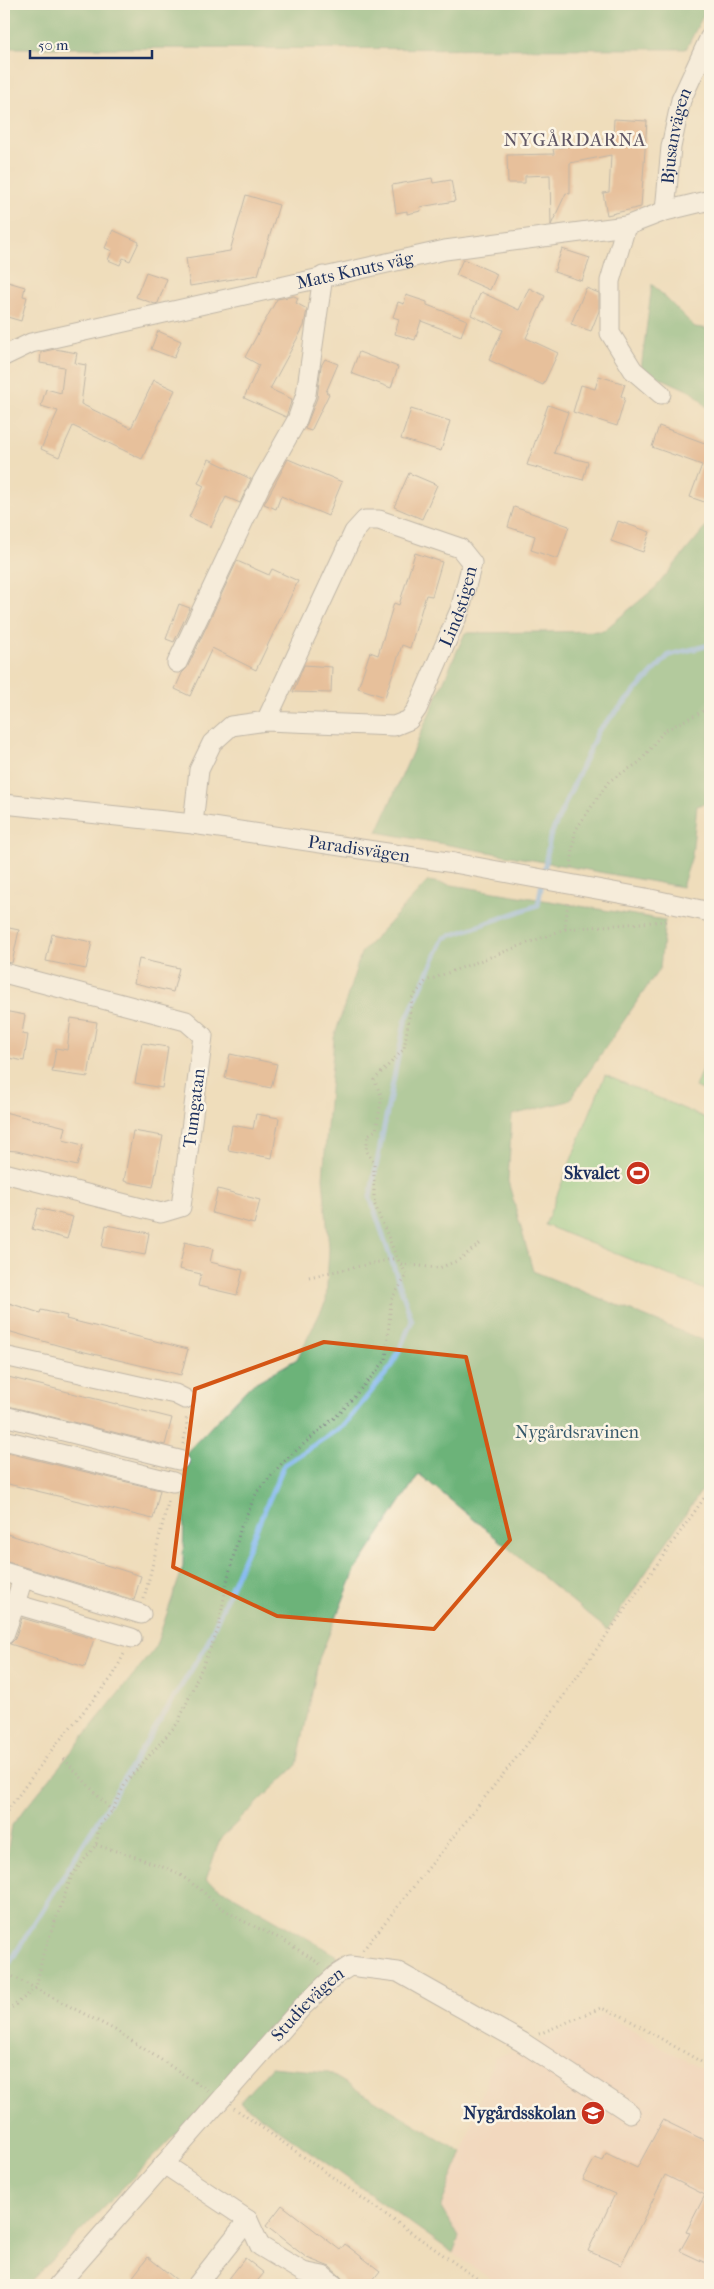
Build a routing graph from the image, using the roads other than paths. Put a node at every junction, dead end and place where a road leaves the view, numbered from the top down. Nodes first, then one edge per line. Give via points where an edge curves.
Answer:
1 (710, 37) edge
2 (710, 200) edge
3 (665, 211) junction
4 (626, 226) junction
5 (323, 276) junction
6 (4, 356) edge
7 (661, 394) dead end
8 (176, 663) dead end
9 (266, 721) junction
10 (4, 804) edge
11 (193, 824) junction
12 (710, 912) edge
13 (4, 973) edge
14 (4, 1173) edge
15 (4, 1356) edge
16 (185, 1399) dead end
17 (4, 1416) edge
18 (4, 1440) edge
19 (179, 1460) dead end
20 (173, 1482) dead end
21 (4, 1572) edge
22 (23, 1578) junction
23 (14, 1604) junction
24 (141, 1614) dead end
25 (4, 1636) edge
26 (132, 1638) dead end
27 (630, 2113) dead end
28 (164, 2164) junction
29 (248, 2220) junction
30 (302, 2278) edge
31 (58, 2285) edge
32 (197, 2285) edge
33 (334, 2285) edge

1 - 3 street, Bjusanvägen via 681,100 670,147
2 - 3 street, Mats Knuts väg
3 - 4 street, Mats Knuts väg
4 - 5 street, Mats Knuts väg via 445,250
4 - 7 street via 610,281 610,333 633,370
5 - 6 street, Mats Knuts väg via 31,343
5 - 8 street via 306,394 297,420 261,484
9 - 9 street, Lindstigen via 394,726 409,720 417,709 460,610 472,562 460,548 379,520 365,520 354,532
9 - 11 street, Lindstigen via 231,726 212,743 199,770
10 - 11 street, Paradisvägen
11 - 12 street, Paradisvägen, bridge via 454,864
13 - 14 street, Tumgatan via 186,1021 203,1036 181,1207 161,1213
15 - 16 street via 175,1394
17 - 19 street
18 - 20 street
21 - 22 street
22 - 23 street
22 - 24 street
23 - 25 street
23 - 26 street
27 - 28 street, Studievägen via 522,2042 398,1972 343,1970 303,2006
28 - 29 street
28 - 31 street, Studievägen
29 - 30 street via 260,2246
29 - 32 street
30 - 33 street via 322,2276

